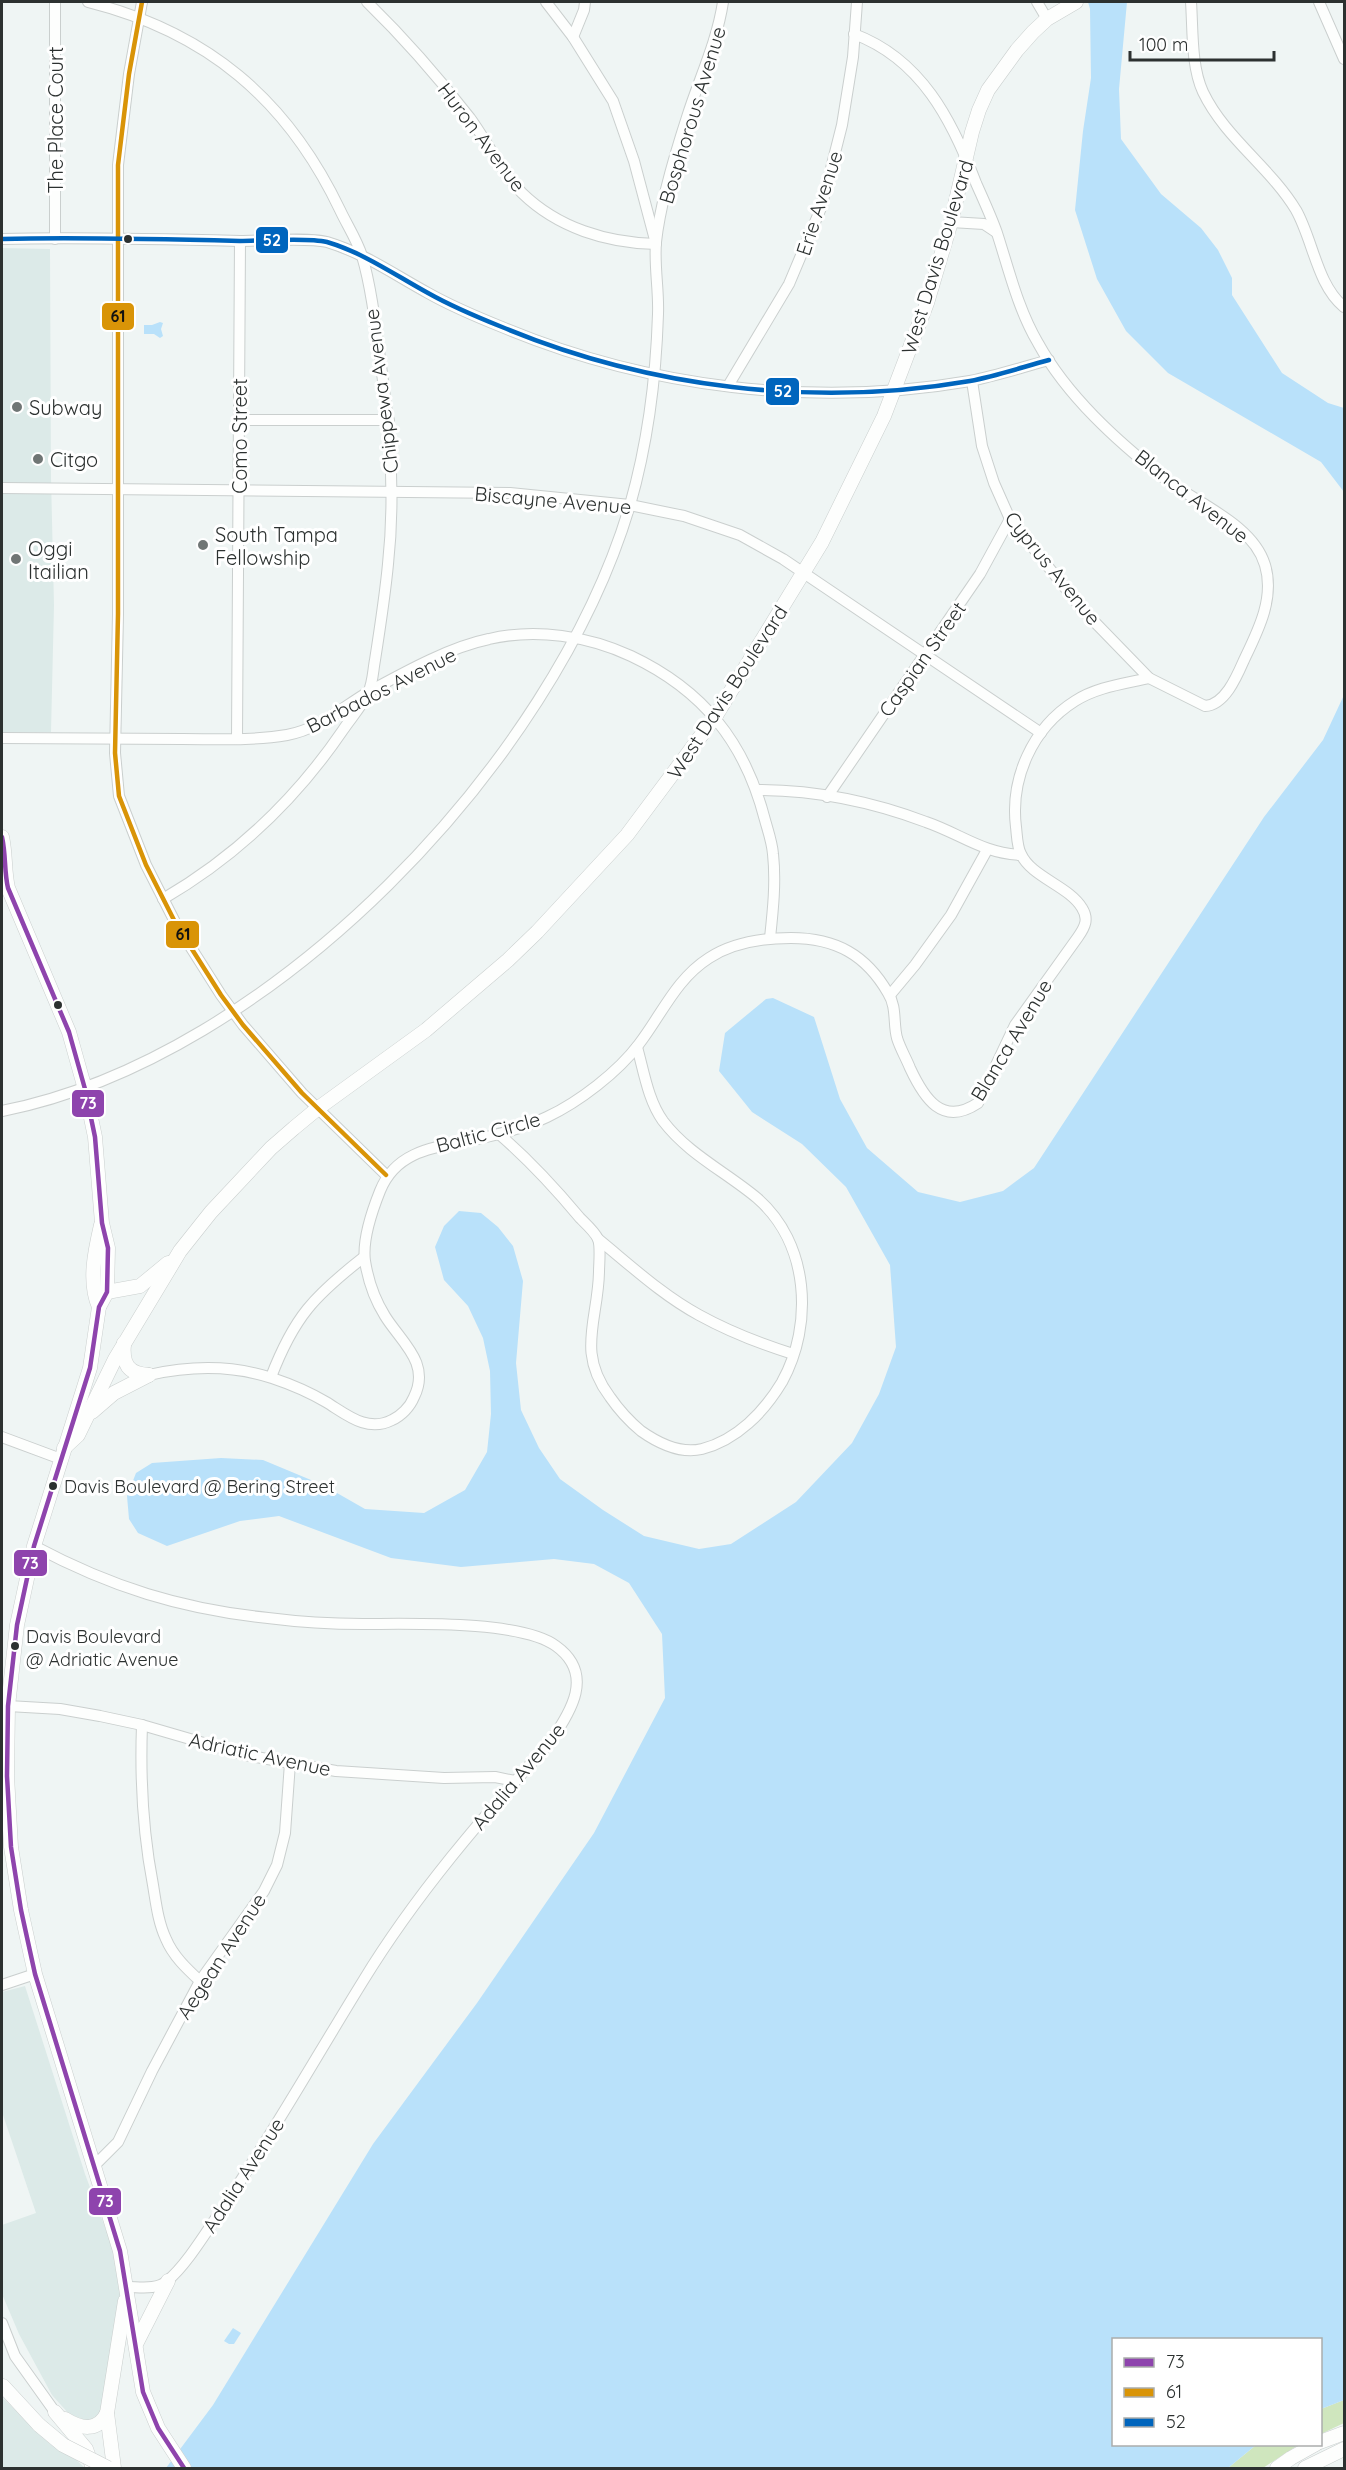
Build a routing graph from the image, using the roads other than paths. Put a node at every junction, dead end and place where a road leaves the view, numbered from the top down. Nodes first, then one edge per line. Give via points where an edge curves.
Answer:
1 (55, 2) edge
2 (88, 2) edge
3 (142, 2) edge
4 (367, 2) edge
5 (546, 2) edge
6 (585, 2) edge
7 (723, 2) edge
8 (857, 2) edge
9 (1037, 2) edge
10 (1076, 2) edge
11 (1191, 2) edge
12 (1319, 2) edge
13 (139, 17) junction
14 (1047, 20) junction
15 (854, 34) junction
16 (573, 37) junction
17 (1344, 58) edge
18 (967, 157) junction
19 (951, 222) junction
20 (996, 232) junction
21 (117, 238) junction
22 (2, 239) edge
23 (55, 239) junction
24 (240, 241) junction
25 (656, 244) junction
26 (362, 255) junction
27 (1344, 307) edge
28 (1049, 360) junction
29 (656, 375) junction
30 (972, 381) junction
31 (728, 386) junction
32 (895, 390) junction
33 (239, 420) junction
34 (389, 420) junction
35 (2, 488) edge
36 (116, 489) junction
37 (239, 489) junction
38 (392, 491) junction
39 (630, 506) junction
40 (1010, 519) junction
41 (804, 572) junction
42 (575, 637) junction
43 (925, 654) junction
44 (1149, 678) junction
45 (369, 692) junction
46 (1205, 705) joint
47 (715, 717) junction
48 (1041, 733) junction
49 (2, 738) edge
50 (116, 739) junction
51 (237, 739) junction
52 (758, 790) junction
53 (827, 797) junction
54 (2, 837) edge
55 (987, 850) junction
56 (1021, 855) junction
57 (3, 869) edge
58 (163, 899) junction
59 (770, 938) junction
60 (890, 995) junction
61 (232, 1011) junction
62 (637, 1047) junction
63 (85, 1089) junction
64 (317, 1109) junction
65 (2, 1111) edge
66 (499, 1134) junction
67 (386, 1175) junction
68 (102, 1222) junction
69 (598, 1239) junction
70 (180, 1251) junction
71 (364, 1257) junction
72 (106, 1292) junction
73 (99, 1307) junction
74 (124, 1342) junction
75 (793, 1354) junction
76 (149, 1375) junction
77 (270, 1377) junction
78 (89, 1415) junction
79 (2, 1437) edge
80 (63, 1453) junction
81 (34, 1546) junction
82 (8, 1706) junction
83 (141, 1725) junction
84 (291, 1762) junction
85 (515, 1781) junction
86 (35, 1974) junction
87 (200, 1981) junction
88 (2, 1985) edge
89 (95, 2165) junction
90 (168, 2281) junction
91 (128, 2288) junction
92 (2, 2323) edge
93 (136, 2344) junction
94 (3, 2386) dead end
95 (56, 2412) junction
96 (107, 2413) junction
97 (1344, 2433) edge
98 (1322, 2441) edge
99 (1314, 2446) edge
100 (1344, 2449) edge
101 (93, 2469) edge
102 (108, 2469) edge
103 (114, 2469) edge
104 (184, 2469) edge
105 (1276, 2469) edge
106 (1305, 2469) edge

1 - 23 street, The Place Court
2 - 13 street, Chippewa Avenue
3 - 13 street
4 - 25 street, Huron Avenue via 416,52 456,101 521,192 580,230 618,242
5 - 16 street
6 - 16 street
7 - 25 street, Bosphorous Avenue via 715,41 675,161
8 - 15 street, Erie Avenue
9 - 14 street
10 - 14 street, West Davis Boulevard
11 - 27 street via 1202,90 1237,141 1285,194 1308,233 1326,287
12 - 17 street
13 - 21 street via 118,165
13 - 26 street, Chippewa Avenue via 218,60 265,99 292,128 324,177
14 - 18 street, West Davis Boulevard via 1017,50 988,90
15 - 18 street, Blanca Avenue via 882,46 916,74 934,95
15 - 31 street, Erie Avenue via 842,126 821,208 780,302
16 - 25 street via 613,101
18 - 19 street, West Davis Boulevard
18 - 20 street, Blanca Avenue
19 - 20 street via 984,224
19 - 32 street, West Davis Boulevard via 918,331
20 - 28 street, Blanca Avenue via 1016,294
21 - 23 street
21 - 24 street
21 - 36 street
22 - 23 street
24 - 26 street via 324,241
24 - 33 street, Como Street
25 - 29 street, Bosphorous Avenue
26 - 29 street via 431,295 502,327 576,354
26 - 34 street, Chippewa Avenue
28 - 30 street
28 - 46 street, Blanca Avenue via 1078,397 1129,447 1164,478 1233,523 1261,555 1268,577 1262,618 1226,693 1214,704
29 - 31 street
29 - 39 street, Bosphorous Avenue via 646,441
30 - 32 street
30 - 40 street, Cyprus Avenue via 982,446
31 - 32 street via 802,392
32 - 41 street, West Davis Boulevard via 845,498
33 - 34 street
33 - 37 street, Como Street
34 - 38 street, Chippewa Avenue
35 - 36 street, Biscayne Avenue
36 - 37 street, Biscayne Avenue
36 - 50 street
37 - 38 street, Biscayne Avenue
37 - 51 street, Como Street
38 - 39 street, Biscayne Avenue via 510,493
38 - 45 street, Chippewa Avenue via 384,602
39 - 41 street, Biscayne Avenue via 712,524 751,540
39 - 42 street, Bosphorous Avenue via 604,578
40 - 43 street, Caspian Street via 980,574
40 - 44 street, Cyprus Avenue via 1082,609
41 - 43 street, Biscayne Avenue
41 - 47 street, West Davis Boulevard
42 - 45 street, Barbados Avenue via 525,635 488,639 437,658
42 - 47 street, Barbados Avenue via 616,649 645,663 674,680
42 - 61 street, Bosphorous Avenue via 511,740 401,872 303,960
43 - 48 street, Biscayne Avenue
43 - 53 street, Caspian Street
44 - 46 street, Cyprus Avenue
44 - 48 street via 1080,698
45 - 51 street, Barbados Avenue via 308,729 288,735
45 - 58 street, Chippewa Avenue via 327,753 279,810 226,856
47 - 52 street, Barbados Avenue
47 - 64 street, West Davis Boulevard via 627,835 537,932 426,1030
48 - 56 street via 1016,785 1015,814
49 - 50 street, Barbados Avenue
50 - 51 street, Barbados Avenue
50 - 58 street via 116,777 122,808
52 - 53 street
52 - 59 street, Barbados Avenue via 773,852
53 - 55 street via 919,819
54 - 57 street via 6,855
55 - 56 street
55 - 60 street via 951,915
56 - 60 street, Blanca Avenue via 1074,898 1084,910 1086,922 1015,1025 978,1102 954,1112 926,1099 898,1040
57 - 63 street via 22,924 69,1032
58 - 61 street via 190,949
59 - 60 street, Baltic Circle via 816,940 853,953 873,971
59 - 62 street, Baltic Circle via 709,958 680,983
61 - 63 street, Bosphorous Avenue via 167,1051
61 - 64 street
62 - 66 street, Baltic Circle via 571,1104
62 - 75 street via 650,1095 663,1121 698,1155 757,1198 791,1245 799,1268 802,1312
63 - 65 street, Bosphorous Avenue
63 - 68 street via 97,1154
64 - 67 street
64 - 70 street, West Davis Boulevard via 251,1169
66 - 67 street, Baltic Circle via 435,1146
66 - 69 street via 552,1185
67 - 71 street via 373,1209
68 - 72 street via 108,1248
68 - 73 street via 93,1293
69 - 75 street via 698,1314
69 - 75 street via 592,1365 622,1413 650,1437 682,1450 720,1443 765,1406
70 - 72 street, West Davis Boulevard via 140,1286
70 - 74 street, West Davis Boulevard
71 - 77 street via 331,1283 305,1311 286,1338
71 - 77 street via 382,1312 417,1361 419,1380 407,1408 383,1424 364,1423
72 - 73 street
73 - 80 street via 90,1368
74 - 76 street via 127,1368 139,1375
74 - 78 street, West Davis Boulevard
76 - 77 street via 198,1368
76 - 78 street via 114,1393
78 - 80 street, West Davis Boulevard
79 - 80 street
80 - 81 street
81 - 82 street via 17,1625
81 - 85 street, Adalia Avenue via 105,1581 188,1605 313,1622 467,1626 547,1640 567,1657 577,1680 577,1693 557,1732
82 - 83 street, Adriatic Avenue via 60,1709
82 - 86 street via 11,1846
83 - 84 street, Adriatic Avenue via 234,1752
83 - 87 street via 145,1824 159,1920 177,1958
84 - 85 street, Adriatic Avenue via 336,1771
84 - 87 street, Aegean Avenue via 285,1833 277,1865 264,1891
85 - 90 street, Adalia Avenue via 442,1868 395,1932 261,2152
86 - 88 street
86 - 89 street
87 - 89 street, Aegean Avenue via 118,2142
89 - 91 street
90 - 91 street via 154,2287
90 - 93 street
91 - 93 street
91 - 96 street
92 - 95 street via 15,2356
93 - 104 street via 143,2392 158,2428
94 - 102 street, bridge via 63,2445
95 - 96 street via 75,2425 90,2428 101,2423
95 - 101 street via 86,2449
96 - 103 street
97 - 98 street
99 - 105 street
100 - 106 street

